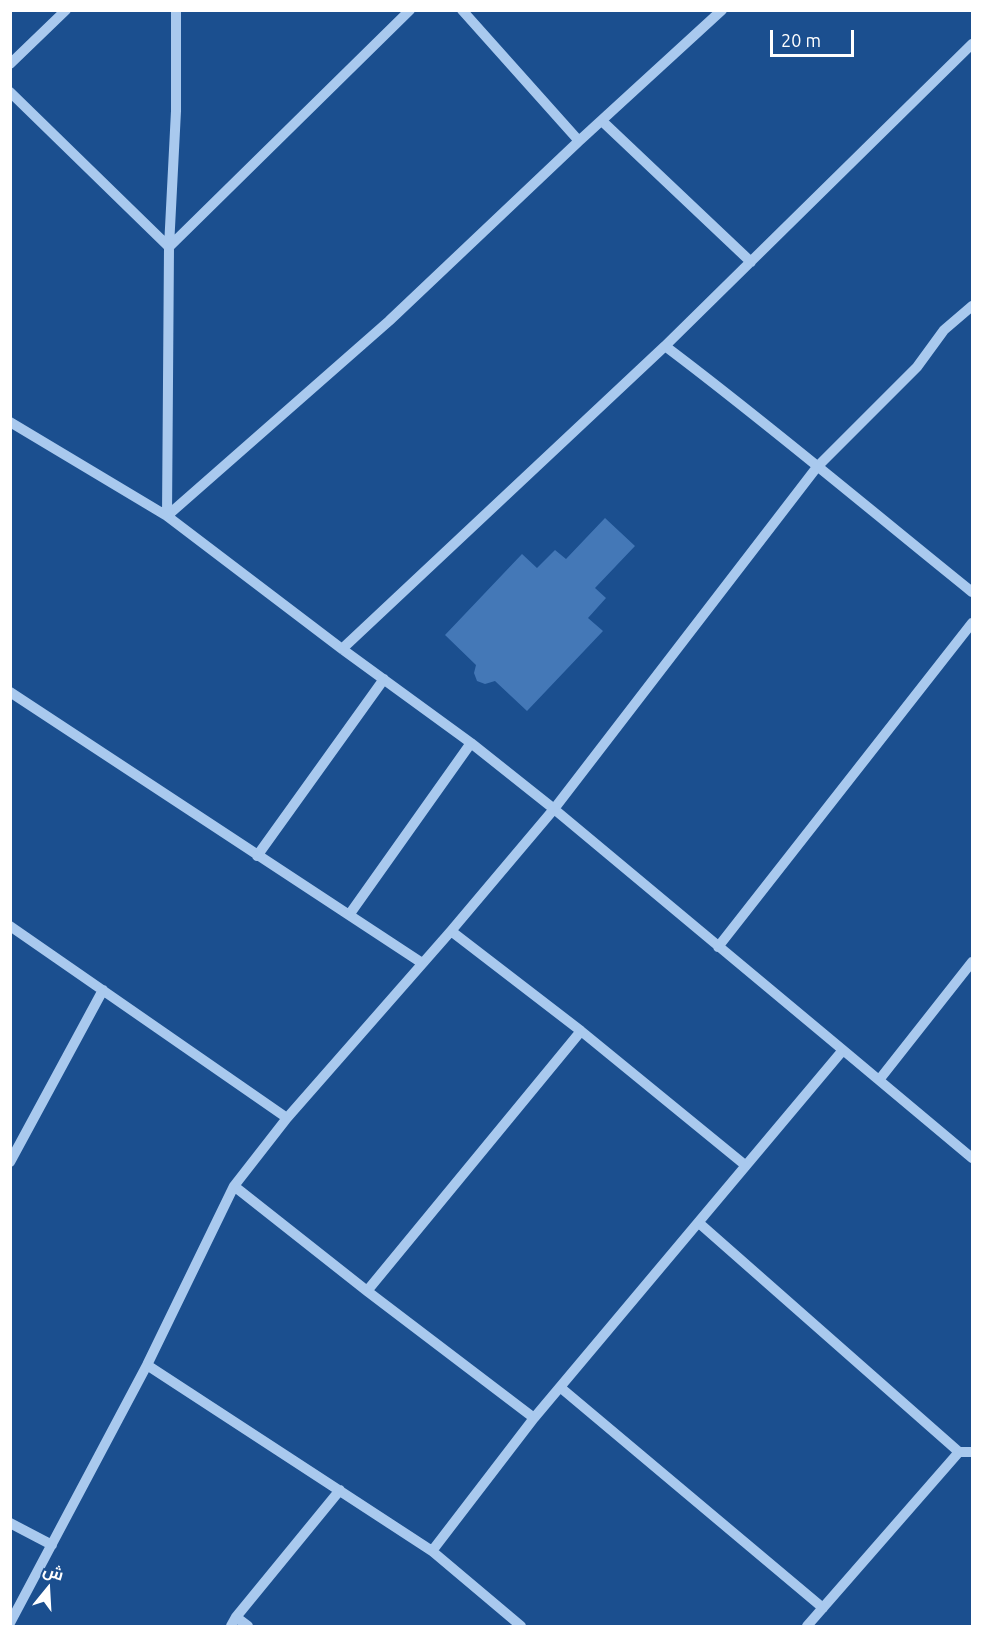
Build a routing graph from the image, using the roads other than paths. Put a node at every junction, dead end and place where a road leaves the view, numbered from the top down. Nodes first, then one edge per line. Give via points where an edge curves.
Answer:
1 (66, 10) edge
2 (176, 10) edge
3 (410, 10) edge
4 (462, 10) edge
5 (722, 10) edge
6 (972, 44) edge
7 (10, 64) edge
8 (10, 92) edge
9 (602, 121) junction
10 (579, 141) junction
11 (169, 248) junction
12 (751, 262) junction
13 (972, 306) edge
14 (665, 346) junction
15 (10, 422) edge
16 (817, 467) junction
17 (166, 516) junction
18 (972, 592) edge
19 (972, 623) edge
20 (342, 649) junction
21 (384, 679) junction
22 (10, 692) edge
23 (471, 743) junction
24 (554, 809) junction
25 (257, 856) junction
26 (349, 915) junction
27 (10, 926) edge
28 (451, 931) junction
29 (718, 947) junction
30 (972, 962) edge
31 (422, 963) junction
32 (103, 990) junction
33 (580, 1031) junction
34 (843, 1050) junction
35 (879, 1080) junction
36 (287, 1118) junction
37 (972, 1158) edge
38 (10, 1162) edge
39 (745, 1165) junction
40 (234, 1186) junction
41 (699, 1222) junction
42 (367, 1291) junction
43 (147, 1365) junction
44 (561, 1388) junction
45 (534, 1418) junction
46 (959, 1452) junction
47 (972, 1452) edge
48 (340, 1491) junction
49 (10, 1523) edge
50 (52, 1545) junction
51 (432, 1551) junction
52 (823, 1608) junction
53 (233, 1622) edge
54 (10, 1623) edge
55 (248, 1626) edge
56 (521, 1626) edge
57 (807, 1626) edge

1 - 7 street
2 - 11 street
3 - 11 street
4 - 10 street
5 - 9 street
6 - 12 street
8 - 11 street
9 - 10 street
9 - 12 street
10 - 17 street via 389,321
11 - 17 street
12 - 14 street
13 - 16 street via 944,330 917,367
14 - 16 street via 747,407
14 - 20 street
15 - 17 street
16 - 18 street
16 - 24 street
17 - 20 street
19 - 29 street
20 - 21 street
21 - 23 street
21 - 25 street
22 - 25 street
23 - 24 street
23 - 26 street
24 - 28 street
24 - 29 street
25 - 26 street
26 - 31 street
27 - 32 street
28 - 31 street
28 - 33 street
29 - 34 street
30 - 35 street
31 - 36 street
32 - 36 street
32 - 38 street
33 - 39 street
33 - 42 street
34 - 35 street
34 - 39 street
35 - 37 street
36 - 40 street
39 - 41 street
40 - 42 street
40 - 43 street
41 - 44 street
41 - 46 street
42 - 45 street
43 - 48 street
43 - 50 street
44 - 45 street
44 - 52 street
45 - 51 street
46 - 47 street
46 - 52 street
48 - 51 street
48 - 53 street
49 - 50 street
50 - 54 street
51 - 56 street
52 - 57 street
53 - 55 street

